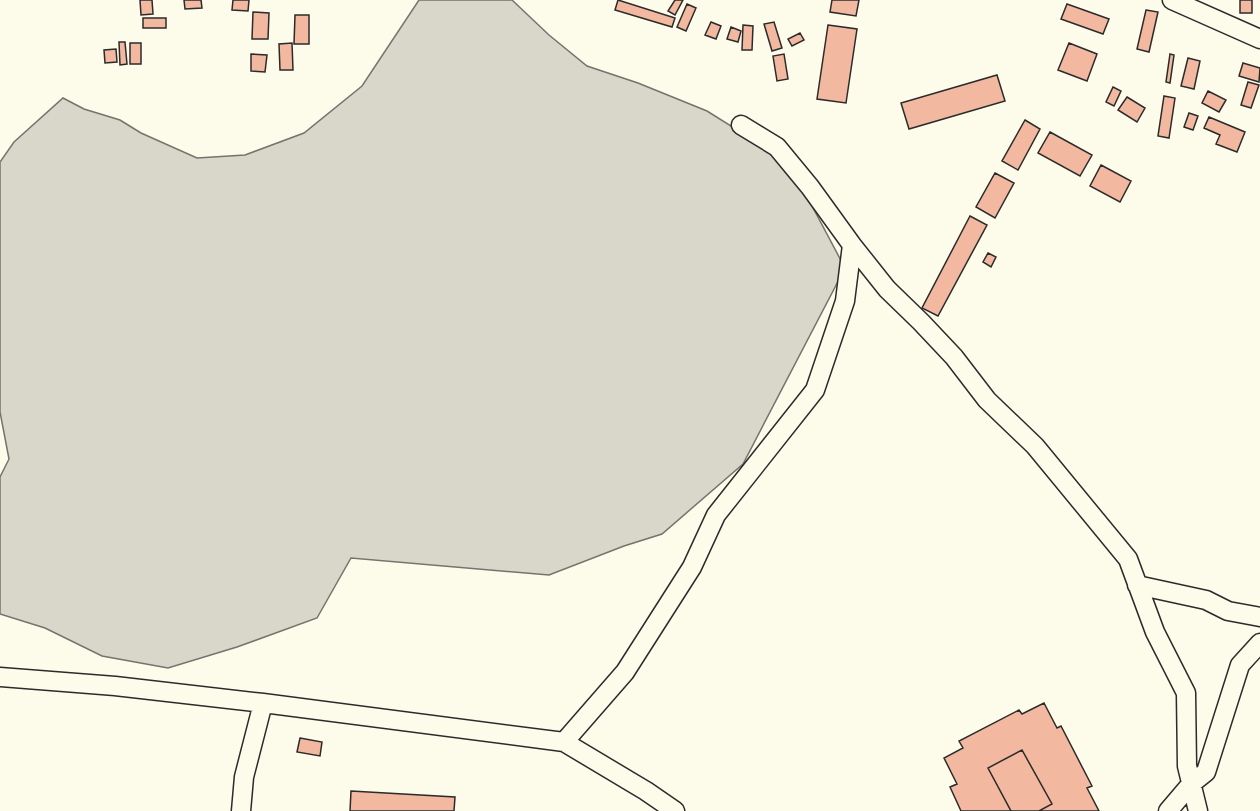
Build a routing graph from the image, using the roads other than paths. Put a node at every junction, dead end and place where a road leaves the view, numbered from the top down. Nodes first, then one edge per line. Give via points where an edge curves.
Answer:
1 (1172, 0) edge
2 (1260, 39) edge
3 (741, 125) dead end
4 (852, 245) junction
5 (1137, 585) junction
6 (1260, 617) edge
7 (1260, 643) edge
8 (0, 677) edge
9 (263, 703) junction
10 (564, 742) junction
11 (1191, 784) junction
12 (241, 811) edge
13 (675, 811) edge
14 (1168, 811) edge
15 (1198, 811) edge

1 - 2 street
3 - 4 street via 777,147
4 - 5 street via 887,289 954,357 987,400 1058,473 1128,559
4 - 10 street via 845,301 815,390 716,515 692,567 625,672
5 - 6 street via 1206,600 1228,612
5 - 11 street via 1185,693
7 - 11 street via 1240,665 1206,772
8 - 9 street
9 - 10 street
9 - 12 street via 244,777
10 - 13 street
11 - 14 street
11 - 15 street

